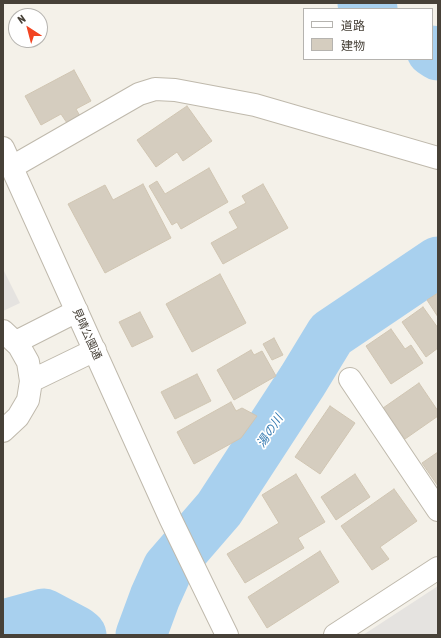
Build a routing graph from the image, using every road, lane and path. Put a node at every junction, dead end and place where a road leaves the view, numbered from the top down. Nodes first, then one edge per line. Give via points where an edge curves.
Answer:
1 (7, 157) edge
2 (438, 158) edge
3 (77, 311) junction
4 (9, 337) edge
5 (95, 350) junction
6 (350, 378) dead end
7 (31, 381) junction
8 (3, 431) edge
9 (438, 510) edge
10 (438, 568) edge
11 (227, 635) edge
12 (335, 635) edge

1 - 2 street via 139,94 156,89 175,90 255,105
1 - 3 street, 見晴公園通
3 - 4 street
3 - 5 street, 見晴公園通
4 - 7 street via 20,346 28,362
5 - 7 street
5 - 11 street, 見晴公園通 via 171,520
6 - 9 street
7 - 8 street via 28,400 18,417
10 - 12 street

